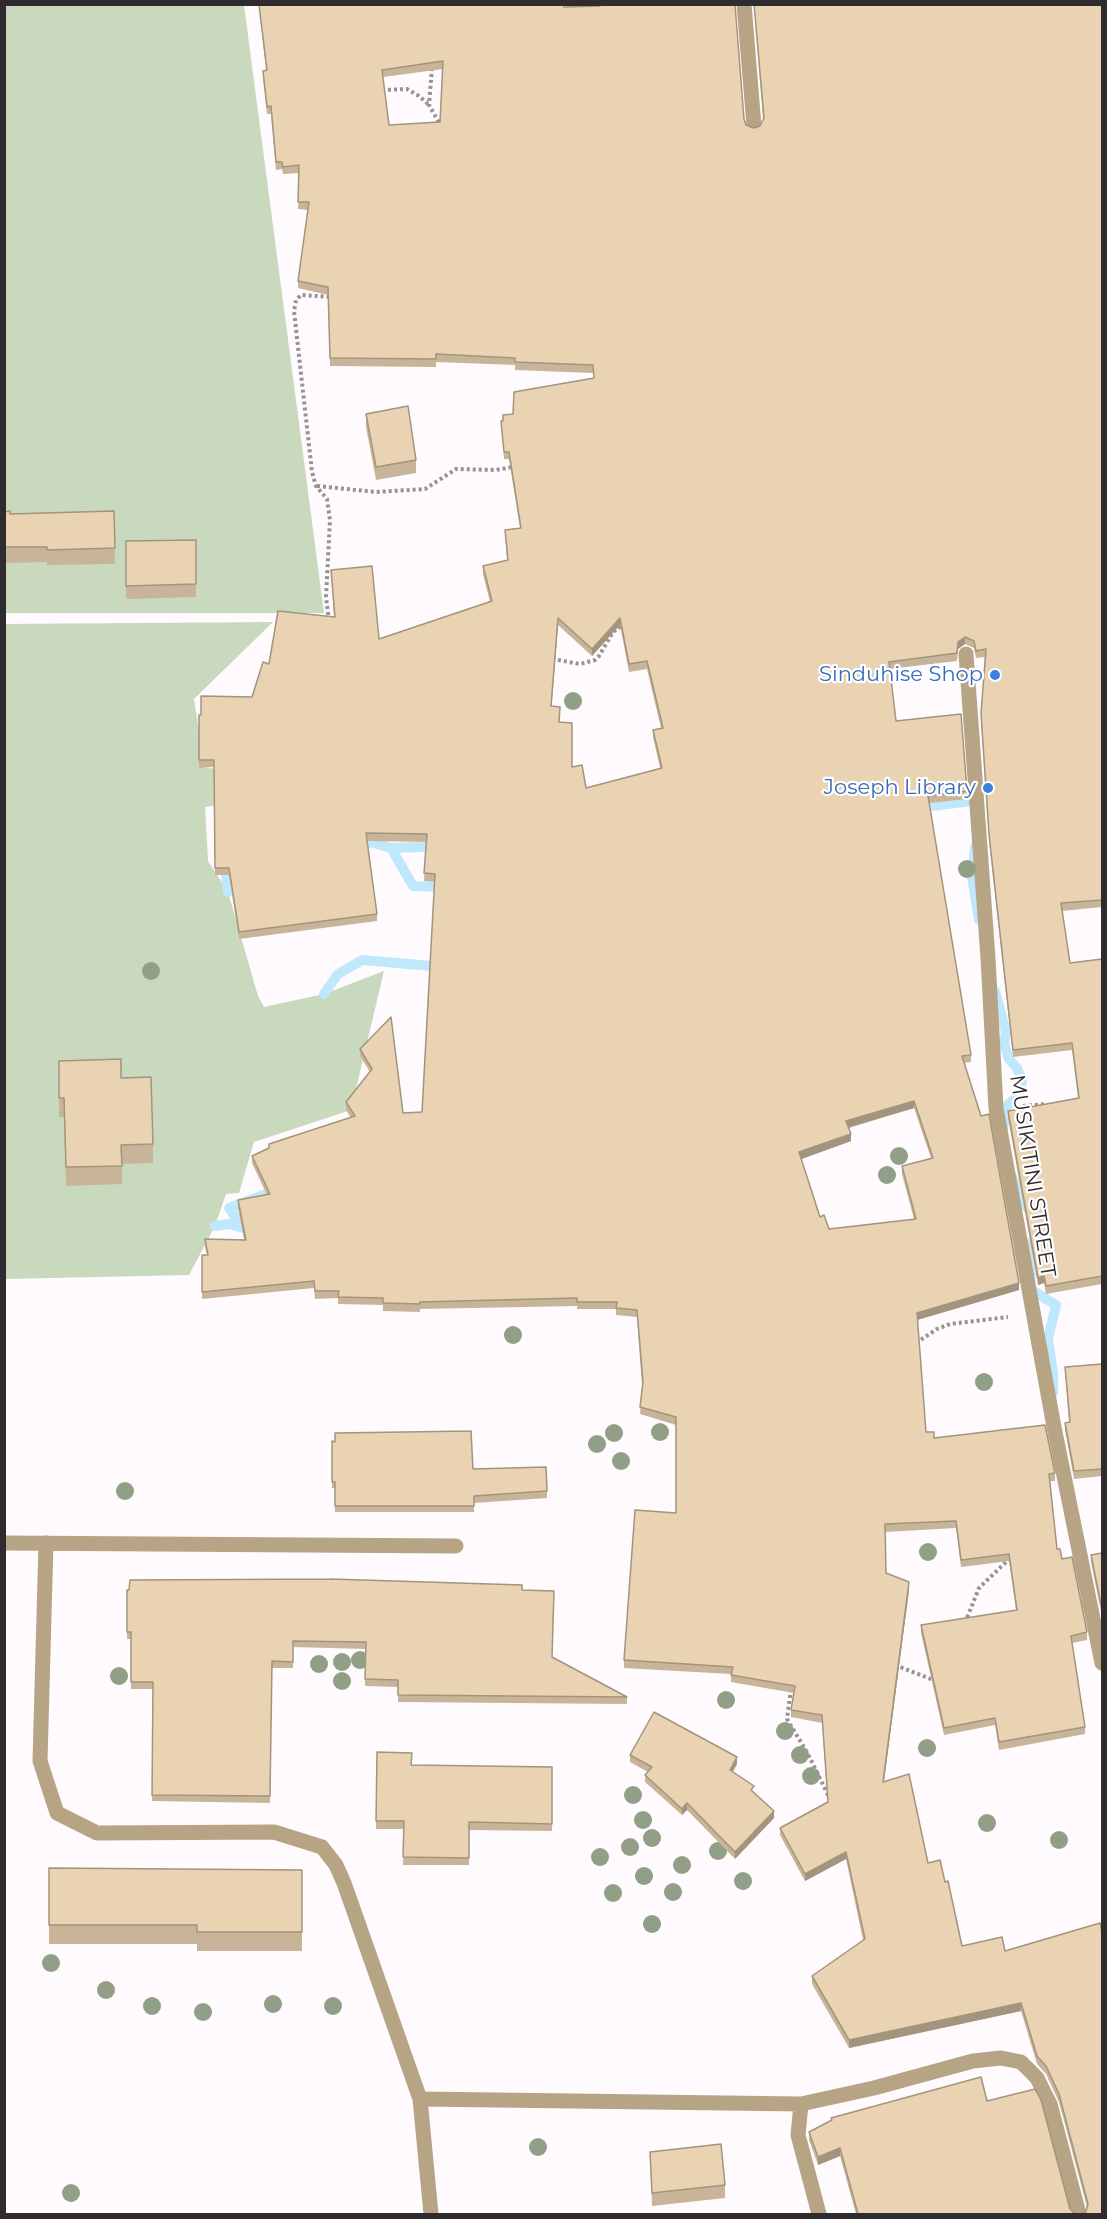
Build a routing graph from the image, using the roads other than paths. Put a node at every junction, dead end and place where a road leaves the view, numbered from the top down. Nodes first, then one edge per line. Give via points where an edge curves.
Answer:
1 (744, 4) edge
2 (754, 126) edge
3 (966, 654) dead end
4 (4, 1543) edge
5 (46, 1543) junction
6 (456, 1546) dead end
7 (1102, 1663) edge
8 (420, 2100) junction
9 (801, 2104) junction
10 (431, 2214) edge
11 (819, 2214) edge
12 (1079, 2214) edge

1 - 2 street
3 - 7 street, MUSIKITINI STREET via 996,1108
4 - 5 street
5 - 6 street
5 - 8 street via 40,1761 57,1813 97,1833 274,1832 322,1847 344,1883
8 - 9 street
8 - 10 street
9 - 11 street via 798,2135
9 - 12 street via 973,2061 1001,2058 1021,2062 1037,2078 1050,2104

